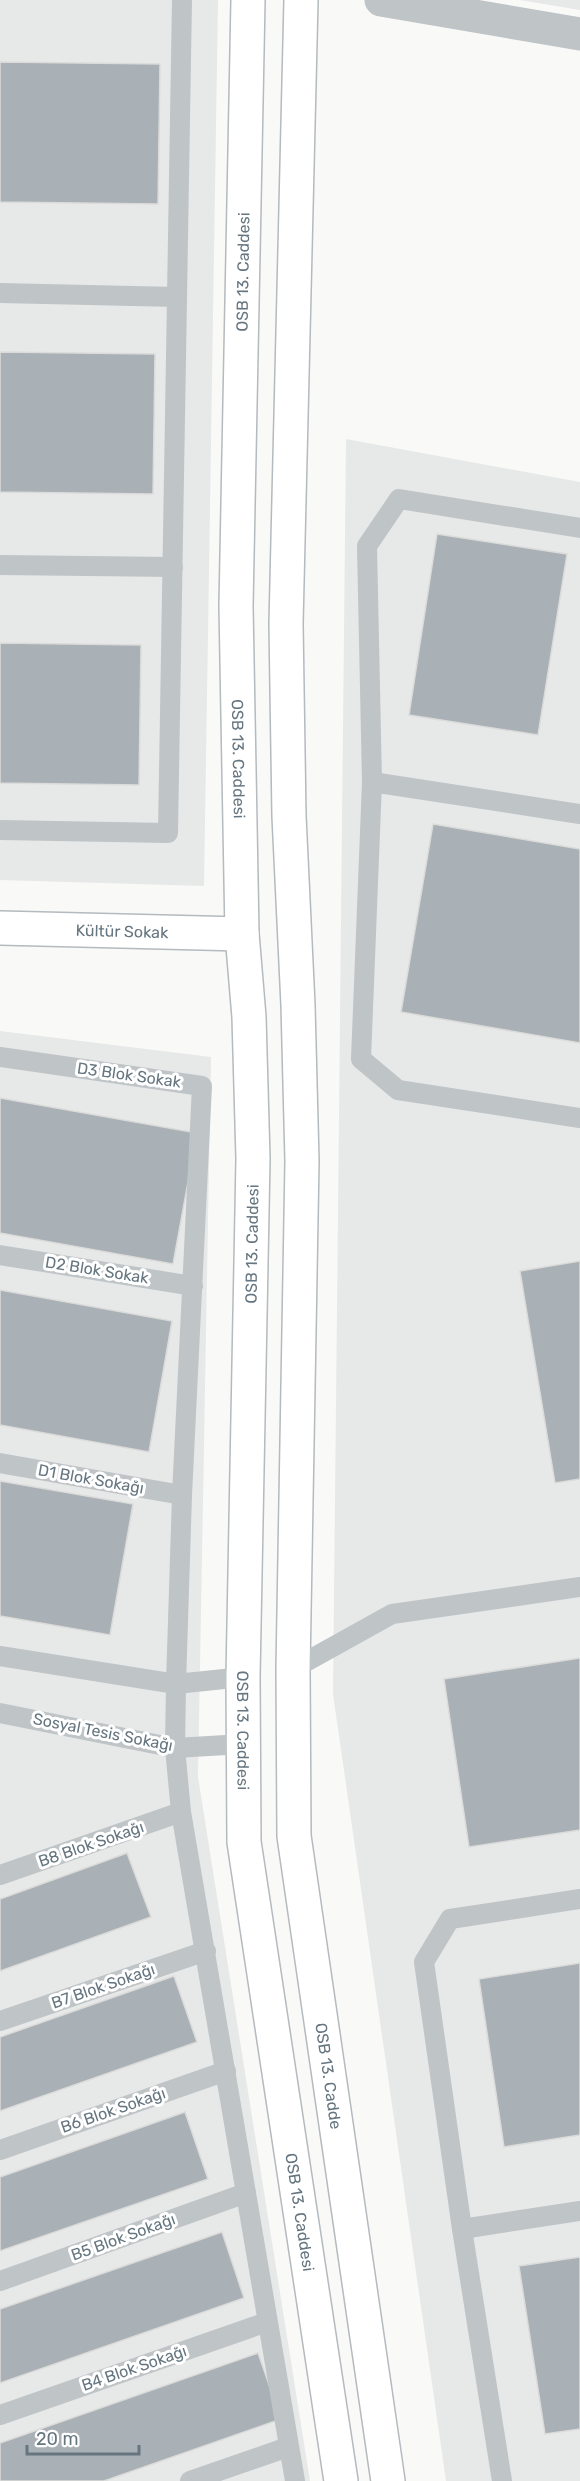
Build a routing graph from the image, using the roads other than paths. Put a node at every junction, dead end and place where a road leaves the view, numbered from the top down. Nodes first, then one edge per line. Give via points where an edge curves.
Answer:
1 (182, 0) edge
2 (248, 0) edge
3 (301, 0) edge
4 (381, 0) edge
5 (580, 34) edge
6 (0, 293) edge
7 (177, 297) junction
8 (580, 528) edge
9 (0, 565) edge
10 (172, 567) junction
11 (372, 782) junction
12 (580, 814) edge
13 (0, 831) edge
14 (0, 928) edge
15 (242, 934) junction
16 (0, 1057) edge
17 (580, 1118) edge
18 (0, 1255) edge
19 (193, 1286) junction
20 (0, 1463) edge
21 (182, 1495) junction
22 (580, 1587) edge
23 (0, 1656) edge
24 (293, 1669) junction
25 (243, 1677) junction
26 (176, 1684) junction
27 (0, 1713) edge
28 (23, 1717) junction
29 (0, 1726) edge
30 (293, 1734) junction
31 (243, 1744) junction
32 (175, 1748) junction
33 (181, 1812) junction
34 (0, 1875) edge
35 (580, 1899) edge
36 (206, 1952) junction
37 (0, 2021) edge
38 (226, 2071) junction
39 (0, 2150) edge
40 (246, 2193) junction
41 (580, 2211) edge
42 (462, 2229) junction
43 (0, 2281) edge
44 (267, 2322) junction
45 (0, 2415) edge
46 (288, 2447) junction
47 (190, 2481) edge
48 (295, 2481) edge
49 (341, 2481) edge
50 (388, 2481) edge
51 (502, 2481) edge

1 - 7 lane
2 - 15 street, OSB 13. Caddesi via 236,606
3 - 24 street via 286,624 302,1161
4 - 5 street
6 - 7 lane
7 - 10 lane
8 - 11 lane via 399,499 367,546
9 - 10 lane
10 - 13 lane via 168,833
11 - 12 lane
11 - 17 lane via 361,1059 398,1090
14 - 15 street, Kültür Sokak
15 - 25 street, OSB 13. Caddesi via 253,1159
16 - 19 lane, D3 Blok Sokak via 202,1086
18 - 19 lane, D2 Blok Sokak
19 - 21 lane
20 - 21 lane, D1 Blok Sokağı
21 - 26 lane
22 - 24 lane via 392,1614
23 - 26 lane
24 - 25 street
24 - 30 street, OSB 13. Cadde
25 - 26 lane
25 - 31 street, OSB 13. Caddesi
26 - 32 lane
27 - 28 lane, Sosyal Tesis Sokağı
28 - 29 lane
28 - 32 lane, Sosyal Tesis Sokağı
30 - 31 street
30 - 50 street, OSB 13. Cadde via 294,1836
31 - 32 lane, Sosyal Tesis Sokağı
31 - 49 street, OSB 13. Caddesi via 244,1842
32 - 33 lane
33 - 34 lane, B8 Blok Sokağı
33 - 36 lane
35 - 42 lane via 450,1919 424,1962
36 - 37 lane, B7 Blok Sokağı
36 - 38 lane
38 - 39 lane, B6 Blok Sokağı
38 - 40 lane
40 - 43 lane, B5 Blok Sokağı
40 - 44 lane
41 - 42 lane
42 - 51 lane
44 - 45 lane, B4 Blok Sokağı
44 - 46 lane
46 - 47 lane
46 - 48 lane

